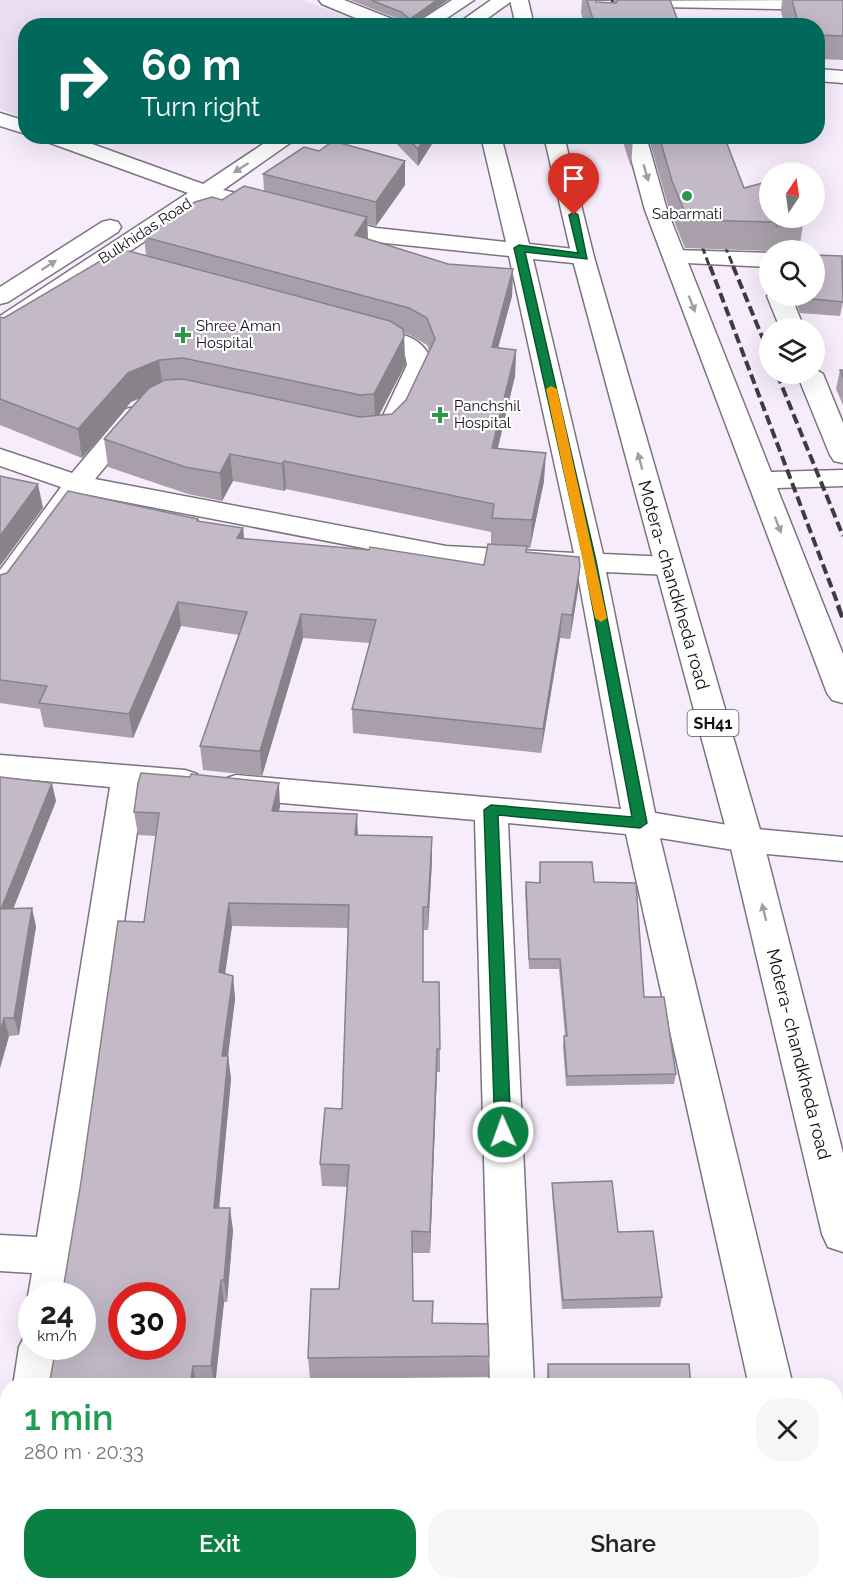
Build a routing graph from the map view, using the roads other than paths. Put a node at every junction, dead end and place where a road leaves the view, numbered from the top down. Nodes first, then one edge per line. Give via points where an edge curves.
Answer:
1 (328, 0) edge
2 (463, 0) edge
3 (504, 0) edge
4 (519, 0) edge
5 (843, 5) edge
6 (599, 6) edge
7 (373, 18) edge
8 (434, 18) edge
9 (464, 18) edge
10 (476, 18) edge
11 (523, 18) edge
12 (825, 76) edge
13 (843, 77) edge
14 (0, 119) edge
15 (18, 125) edge
16 (74, 144) edge
17 (238, 144) edge
18 (273, 144) edge
19 (493, 144) edge
20 (556, 144) edge
21 (637, 144) edge
22 (224, 154) dead end
23 (194, 182) junction
24 (161, 195) dead end
25 (132, 213) dead end
26 (519, 248) junction
27 (583, 257) junction
28 (674, 257) junction
29 (100, 260) junction
30 (759, 263) edge
31 (134, 269) edge
32 (0, 297) edge
33 (0, 327) edge
34 (341, 327) edge
35 (814, 384) edge
36 (152, 403) edge
37 (350, 432) edge
38 (843, 455) edge
39 (0, 457) edge
40 (843, 478) edge
41 (760, 480) junction
42 (77, 484) junction
43 (590, 561) junction
44 (669, 566) junction
45 (0, 590) edge
46 (843, 693) edge
47 (0, 766) edge
48 (128, 777) junction
49 (491, 810) junction
50 (640, 823) junction
51 (746, 840) junction
52 (843, 849) edge
53 (843, 1234) edge
54 (0, 1253) edge
55 (55, 1256) junction
56 (51, 1282) edge
57 (39, 1360) edge
58 (36, 1378) edge
59 (512, 1378) edge
60 (769, 1378) edge

1 - 7 street
2 - 8 street
2 - 9 street
3 - 10 street
4 - 11 street
5 - 6 street
12 - 13 street
14 - 15 street
16 - 23 street
17 - 22 street
18 -> 23 street, Bulkhidas Road
19 - 26 street
20 - 27 street, Motera- chandkheda road / SH41
21 -> 28 street
23 - 24 street, Bulkhidas Road
23 - 26 street via 376,235
23 - 29 street, Bulkhidas Road
32 -> 25 street, Bulkhidas Road
26 - 27 street
26 - 43 street
44 -> 27 street, Motera- chandkheda road / SH41
28 - 30 street
28 -> 41 street
29 - 31 street
29 - 33 street, Bulkhidas Road
34 - 37 street via 400,342 416,351 420,365 391,426 383,433
35 - 38 street
36 - 42 street via 142,408
39 - 42 street
40 - 41 street
41 -> 46 street
42 - 43 street via 446,555
42 - 45 street
43 - 44 street
43 - 50 street
44 - 51 street, Motera- chandkheda road / SH41
47 - 48 street
48 - 49 street
48 - 55 street
49 - 50 street
49 - 59 street
50 - 51 street
50 - 60 street
51 - 52 street
53 -> 51 street, Motera- chandkheda road / SH41
54 - 55 street
55 - 56 street
57 - 58 street

